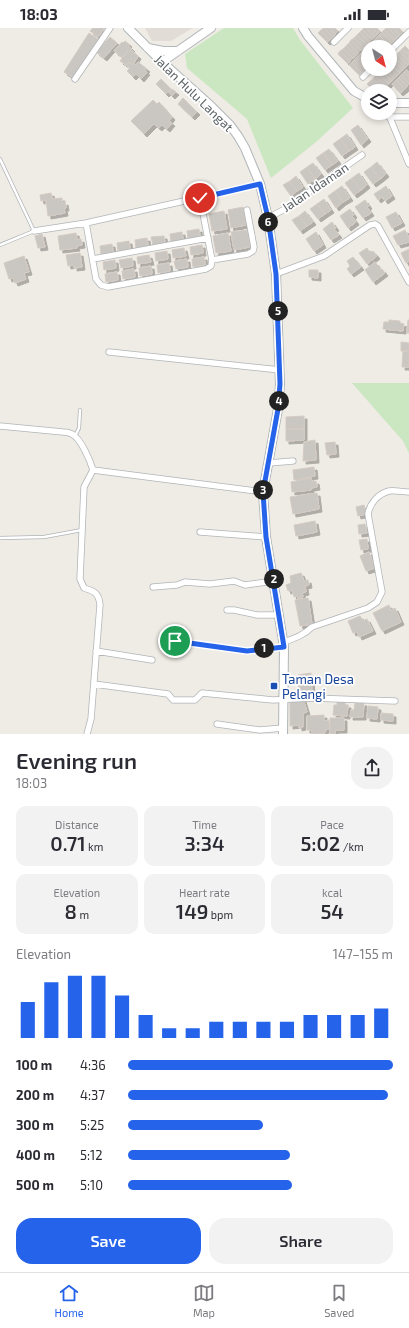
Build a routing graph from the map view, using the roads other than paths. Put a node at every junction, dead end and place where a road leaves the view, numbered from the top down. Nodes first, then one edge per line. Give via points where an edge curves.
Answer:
1 (110, 28) edge
2 (128, 28) edge
3 (211, 28) edge
4 (303, 28) edge
5 (348, 28) edge
6 (409, 32) edge
7 (334, 42) dead end
8 (397, 44) edge
9 (148, 48) junction
10 (178, 51) junction
11 (162, 62) junction
12 (75, 79) dead end
13 (361, 95) edge
14 (409, 102) edge
15 (397, 103) edge
16 (397, 116) edge
17 (409, 117) edge
18 (390, 120) edge
19 (362, 155) dead end
20 (0, 159) edge
21 (409, 164) edge
22 (260, 184) junction
23 (200, 198) junction
24 (247, 210) dead end
25 (268, 218) junction
26 (86, 223) junction
27 (34, 231) junction
28 (208, 238) junction
29 (0, 245) edge
30 (93, 259) junction
31 (212, 260) junction
32 (276, 274) junction
33 (409, 282) edge
34 (109, 352) dead end
35 (280, 370) junction
36 (80, 410) dead end
37 (0, 426) edge
38 (75, 436) junction
39 (293, 461) dead end
40 (269, 463) junction
41 (93, 470) junction
42 (263, 492) junction
43 (409, 492) edge
44 (82, 530) junction
45 (200, 532) dead end
46 (266, 537) junction
47 (0, 538) edge
48 (274, 581) junction
49 (153, 587) dead end
50 (227, 610) dead end
51 (280, 615) junction
52 (175, 641) dead end
53 (284, 644) junction
54 (96, 651) junction
55 (152, 660) dead end
56 (94, 684) junction
57 (283, 699) junction
58 (395, 701) dead end
59 (217, 724) dead end
60 (283, 731) edge
61 (256, 732) edge
62 (87, 734) edge

1 - 12 street
2 - 9 main road, Jalan Hulu Langat
3 - 10 main road
4 - 13 main road via 354,91
5 - 7 street
6 - 8 street
9 - 10 main road
9 - 11 main road, Jalan Hulu Langat
10 - 11 main road
11 - 22 main road, Jalan Hulu Langat via 230,125 245,148
14 - 15 main road
16 - 17 street
18 - 21 street
19 - 25 street, Jalan Idaman
20 - 27 lane
22 - 23 street
22 - 25 main road, Jalan Hulu Langat
23 - 26 street
23 - 28 street
24 - 31 street via 253,251
25 - 32 main road, Jalan Hulu Langat
26 - 27 street
26 - 30 street
27 - 29 lane
28 - 30 street
28 - 31 street
30 - 31 street via 96,279 101,285 108,286 206,269 211,266
32 - 33 street via 324,256 375,224
32 - 35 main road, Jalan Hulu Langat
34 - 35 street
35 - 40 main road, Jalan Hulu Langat via 278,409
36 - 38 lane via 79,428
37 - 38 street via 63,432
38 - 41 street
39 - 40 street
40 - 42 main road, Jalan Hulu Langat
41 - 42 street
41 - 44 street via 84,486
42 - 46 main road, Jalan Hulu Langat
43 - 53 street via 390,491 381,495 369,507 368,514 382,592 377,602 368,608 312,627
44 - 47 lane via 44,537
44 - 54 street via 80,582 84,588 98,594 100,605
45 - 46 street
46 - 48 main road, Jalan Hulu Langat
48 - 49 street via 245,585 234,581 210,584 185,582 177,586
48 - 51 main road, Jalan Hulu Langat
50 - 51 street via 257,615
51 - 53 main road, Jalan Hulu Langat
52 - 53 street via 247,651
53 - 57 main road, Jalan Hulu Langat
54 - 55 street
54 - 56 street
56 - 57 street via 168,694 173,700 195,700 202,693
56 - 62 street
57 - 58 street
57 - 60 main road, Jalan Hulu Langat
59 - 61 street
60 - 61 street

